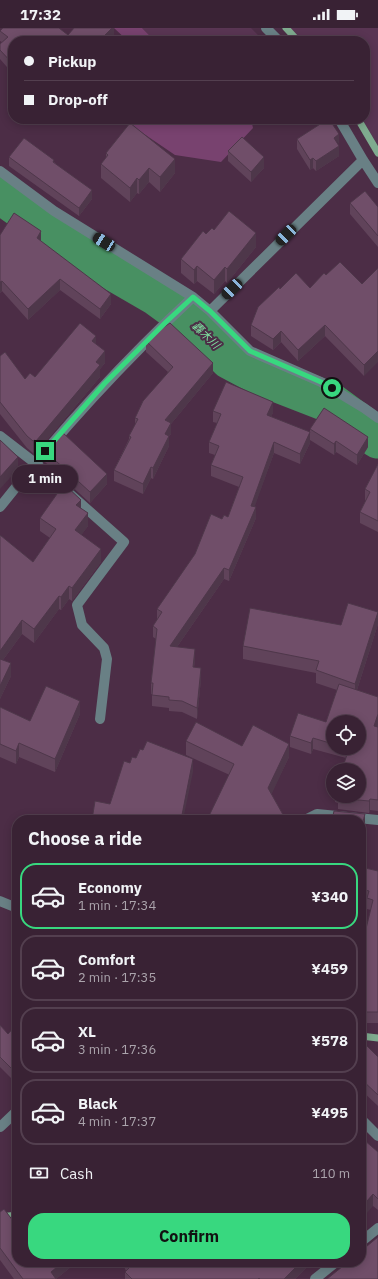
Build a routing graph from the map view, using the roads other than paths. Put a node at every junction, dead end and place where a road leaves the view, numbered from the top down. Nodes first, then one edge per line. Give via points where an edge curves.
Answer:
1 (266, 28) edge
2 (274, 36) edge
3 (342, 124) edge
4 (363, 160) junction
5 (0, 171) edge
6 (378, 183) edge
7 (193, 297) junction
8 (210, 311) junction
9 (378, 418) edge
10 (0, 436) edge
11 (35, 462) junction
12 (0, 507) edge
13 (100, 719) dead end
14 (315, 815) edge
15 (327, 815) edge
16 (366, 819) edge
17 (378, 820) edge
18 (0, 901) edge
19 (12, 906) edge
20 (12, 1116) edge
21 (366, 1123) edge
22 (0, 1127) edge
23 (378, 1136) edge
24 (378, 1228) edge
25 (366, 1238) edge
26 (330, 1267) edge
27 (315, 1279) edge

1 - 2 street
3 - 4 street
4 - 6 street
4 - 8 street
5 - 7 street via 54,211
7 - 8 street
7 - 11 street via 105,383
8 - 9 street via 250,351 321,382
10 - 11 street
11 - 12 street
11 - 13 street via 124,542 77,605 82,626 104,648 107,659
14 - 15 street
16 - 17 street
18 - 19 street
20 - 22 street
21 - 23 street
24 - 25 street
26 - 27 street

